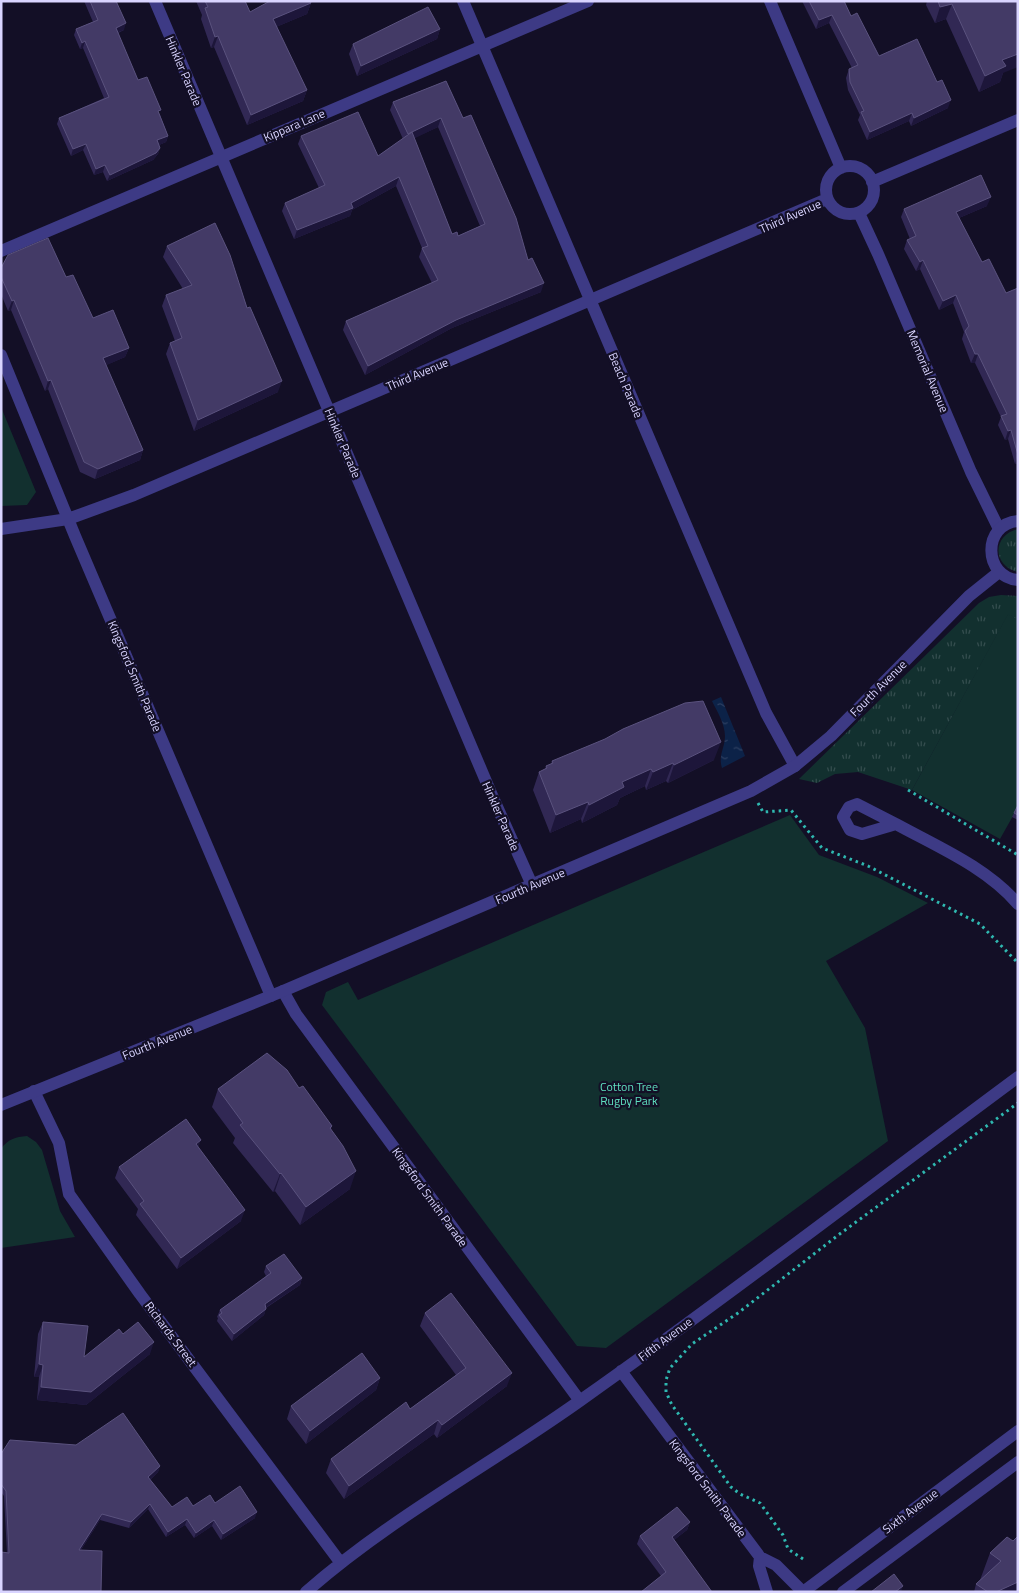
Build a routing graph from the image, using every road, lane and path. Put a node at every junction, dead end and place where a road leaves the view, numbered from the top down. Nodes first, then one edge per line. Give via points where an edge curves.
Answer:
1 (155, 1) edge
2 (463, 1) edge
3 (588, 1) edge
4 (770, 1) edge
5 (482, 46) junction
6 (1018, 120) edge
7 (221, 157) junction
8 (841, 168) junction
9 (872, 182) junction
10 (827, 199) junction
11 (859, 213) junction
12 (1, 251) edge
13 (590, 301) junction
14 (1, 356) edge
15 (330, 412) junction
16 (68, 520) junction
17 (1018, 521) edge
18 (1, 529) edge
19 (999, 529) junction
20 (999, 572) junction
21 (1018, 580) edge
22 (795, 766) junction
23 (908, 790) dead end
24 (752, 792) junction
25 (896, 824) dead end
26 (1018, 855) edge
27 (532, 885) junction
28 (1018, 904) edge
29 (1018, 963) edge
30 (277, 994) junction
31 (1018, 1077) edge
32 (34, 1091) junction
33 (1018, 1103) edge
34 (1, 1105) edge
35 (621, 1371) junction
36 (580, 1401) junction
37 (1018, 1431) edge
38 (1018, 1462) edge
39 (760, 1557) junction
40 (803, 1559) dead end
41 (340, 1562) junction
42 (306, 1592) edge
43 (767, 1592) edge
44 (803, 1592) edge
45 (843, 1592) edge

1 - 7 street, Hinkler Parade
2 - 5 street, Beach Parade
3 - 5 street, Kippara Lane
4 - 8 street
5 - 7 street, Kippara Lane
5 - 13 street, Beach Parade
6 - 9 street
7 - 12 street, Kippara Lane
7 - 15 street, Hinkler Parade
8 - 9 street via 849,166 863,170
8 - 10 street via 834,171 826,184
9 - 11 street via 874,189 870,203
10 - 11 street via 831,206 844,214
10 - 13 street, Third Avenue
11 - 19 street, Memorial Avenue via 971,472
13 - 15 street, Third Avenue
13 - 22 street, Beach Parade via 766,713
14 - 16 street, Kingsford Smith Parade
15 - 16 street, Third Avenue
15 - 27 street, Hinkler Parade
16 - 18 street, Third Avenue
16 - 30 street, Kingsford Smith Parade
17 - 19 street
19 - 20 street via 990,546 993,564
20 - 21 street
20 - 22 street, Fourth Avenue via 968,596 831,736
22 - 24 street, Fourth Avenue
23 - 26 path
24 - 27 street, Fourth Avenue
24 - 29 path via 762,812 791,810 822,848 868,866 980,924
25 - 28 street via 970,864
27 - 30 street, Fourth Avenue
30 - 32 street, Fourth Avenue
30 - 36 street, Kingsford Smith Parade via 296,1014
31 - 35 street, Fifth Avenue
32 - 34 street, Fourth Avenue
32 - 41 street, Richards Street via 59,1143 69,1194
33 - 40 path via 692,1344 670,1368 666,1392 672,1405 731,1487 760,1503 783,1535 788,1549
35 - 36 street, Fifth Avenue
35 - 39 street, Kingsford Smith Parade
36 - 41 street, Fifth Avenue
37 - 44 street, Sixth Avenue
38 - 45 street, Sixth Avenue
39 - 43 street, Kingsford Smith Parade via 759,1566
39 - 44 street, Kingsford Smith Parade via 776,1565
41 - 42 street, Fifth Avenue

